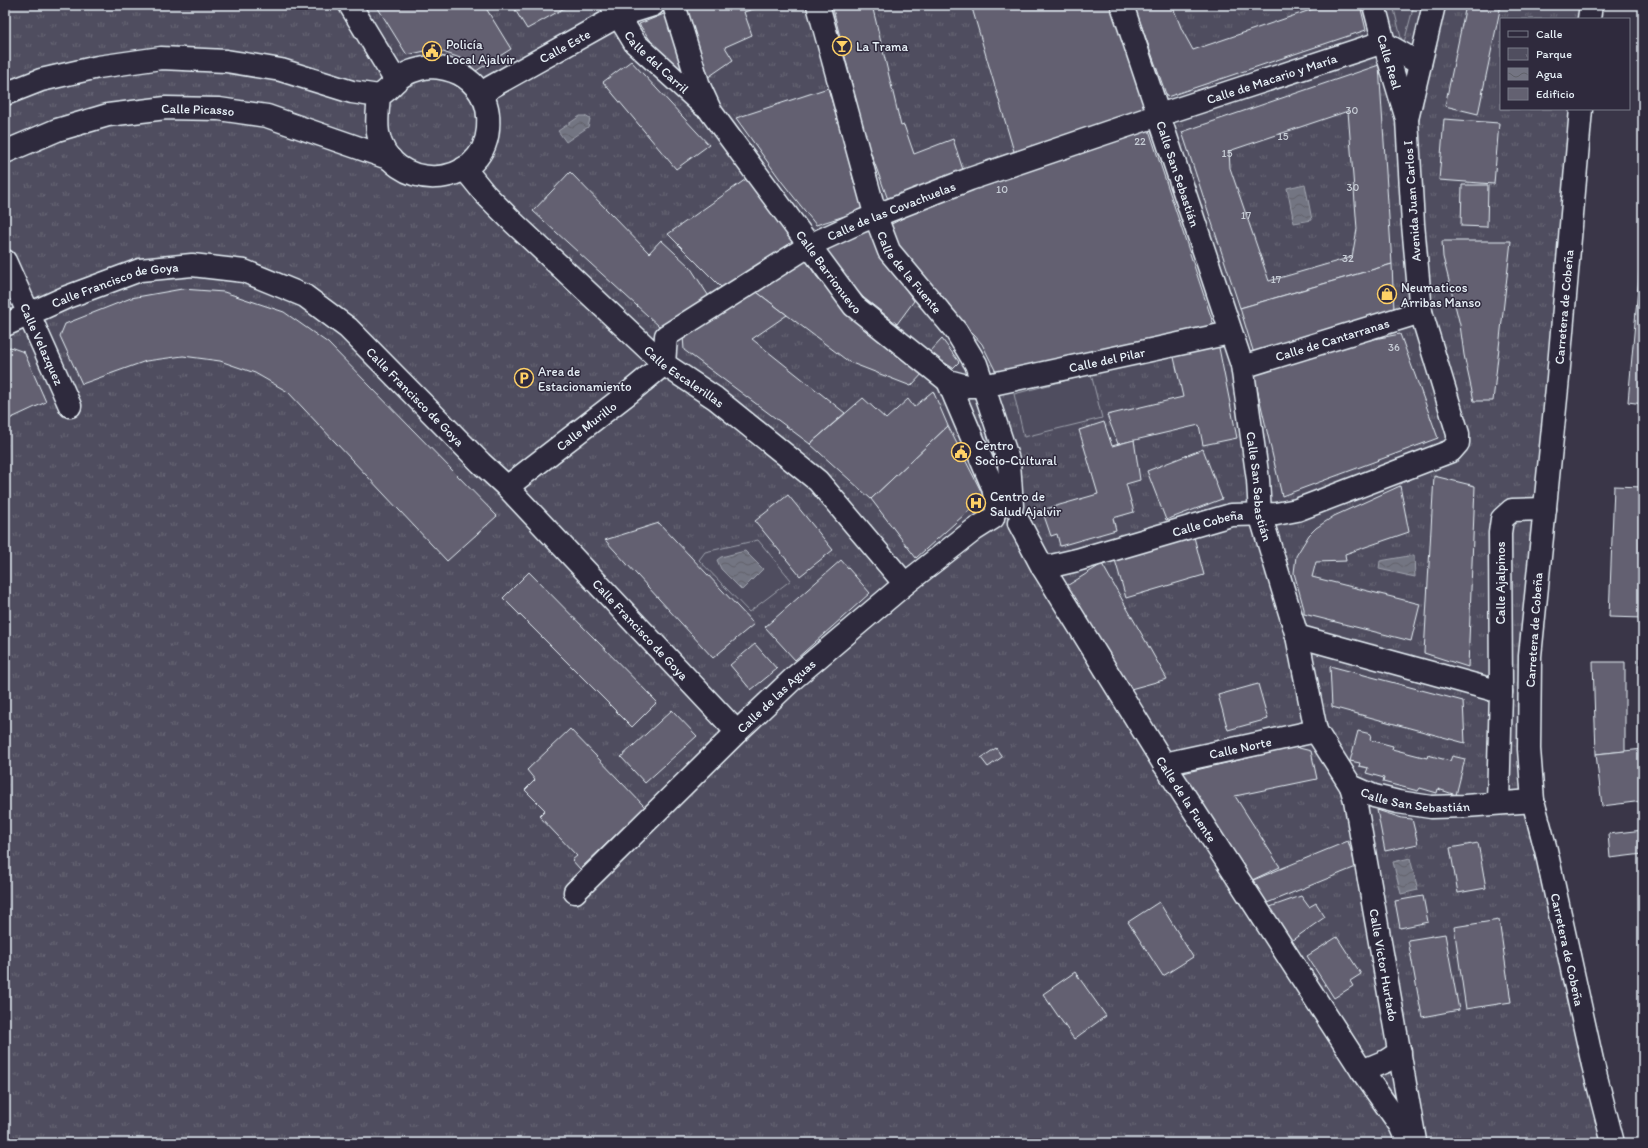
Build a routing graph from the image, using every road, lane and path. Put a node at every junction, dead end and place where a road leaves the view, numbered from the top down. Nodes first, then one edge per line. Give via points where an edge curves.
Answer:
1 (350, 5) edge
2 (653, 5) edge
3 (674, 5) edge
4 (818, 5) edge
5 (1122, 5) edge
6 (1374, 5) edge
7 (1434, 5) edge
8 (1591, 5) edge
9 (615, 10) edge
10 (1589, 18) edge
11 (1384, 43) junction
12 (1420, 64) junction
13 (396, 81) junction
14 (5, 94) edge
15 (379, 96) junction
16 (482, 96) junction
17 (1581, 110) edge
18 (711, 112) junction
19 (1160, 115) junction
20 (1406, 119) junction
21 (5, 152) edge
22 (391, 159) junction
23 (464, 168) junction
24 (876, 217) junction
25 (810, 245) junction
26 (5, 261) edge
27 (1421, 312) junction
28 (28, 314) junction
29 (5, 325) edge
30 (1230, 333) junction
31 (664, 364) junction
32 (1242, 365) junction
33 (948, 381) junction
34 (983, 386) junction
35 (70, 406) dead end
36 (1458, 443) joint
37 (507, 487) junction
38 (1545, 508) junction
39 (1005, 514) junction
40 (1260, 514) junction
41 (1043, 568) junction
42 (905, 584) junction
43 (1297, 636) junction
44 (1501, 692) junction
45 (1316, 730) junction
46 (737, 732) junction
47 (1164, 764) junction
48 (1351, 786) junction
49 (1533, 801) junction
50 (1498, 803) junction
51 (574, 892) dead end
52 (1400, 1052) junction
53 (1362, 1070) junction
54 (1408, 1143) edge
55 (1415, 1143) edge
56 (1613, 1143) edge

1 - 13 street
2 - 9 street, Calle Este
3 - 18 street via 699,86
4 - 24 street, Calle de la Fuente
5 - 19 street, Calle San Sebastián
6 - 11 street, Calle Real
7 - 12 street, Avenida Juan Carlos I
8 - 10 street
9 - 16 street, Calle Este via 491,87
9 - 18 street, Calle del Carril via 635,43
11 - 12 street
11 - 19 street, Calle de Macario y María
11 - 20 street, Calle Real
12 - 20 street, Avenida Juan Carlos I
13 - 15 street
13 - 16 street via 418,69 443,68 466,77
14 - 15 street via 41,80 98,67 161,58 226,61 281,70 352,92
15 - 22 street via 378,133
16 - 23 street via 487,108 488,134 477,157
17 - 38 street, Carretera de Cobeña
18 - 25 street, Calle Barrionuevo
19 - 24 street, Calle de las Covachuelas via 970,179
19 - 30 street, Calle San Sebastián
20 - 27 street, Avenida Juan Carlos I
21 - 22 street, Calle Picasso via 58,130 108,115 166,108 219,109 267,116
22 - 23 street via 414,175 428,178 443,178
23 - 31 street, Calle Escalerillas via 514,223
24 - 25 street, Calle de las Covachuelas
24 - 34 street, Calle de la Fuente via 889,251 956,331 976,364
25 - 31 street, Calle de las Covachuelas via 666,336
25 - 33 street, Calle Barrionuevo via 854,306
26 - 28 street, Calle Velazquez
27 - 32 street, Calle de Cantarranas
27 - 36 street, Avenida Juan Carlos I via 1458,434
28 - 29 street, Calle Francisco de Goya
28 - 35 street, Calle Velazquez
28 - 37 street, Calle Francisco de Goya via 140,270 192,265 244,271 305,296 348,328
30 - 32 street, Calle San Sebastián
30 - 34 street, Calle del Pilar
31 - 37 street, Calle Murillo
31 - 42 street, Calle Escalerillas via 715,398 818,481
32 - 40 street, Calle San Sebastián via 1258,480
33 - 34 street, Calle Barrionuevo via 967,386
33 - 39 street, Calle de la Fuente
34 - 39 street, Calle de la Fuente via 1009,463
36 - 40 street, Calle Cobeña via 1451,451 1297,510
37 - 46 street, Calle Francisco de Goya
38 - 44 street, Calle Ajalpinos via 1512,510 1502,519
38 - 49 street, Carretera de Cobeña via 1530,656 1529,749
39 - 41 street, Calle de la Fuente
39 - 42 street, Calle de las Aguas via 974,530
40 - 41 street, Calle Cobeña via 1231,515
40 - 43 street, Calle San Sebastián
41 - 47 street, Calle de la Fuente
42 - 46 street, Calle de las Aguas via 795,678
43 - 44 street
43 - 45 street, Calle San Sebastián
44 - 50 street, Calle Ajalpinos
45 - 47 street, Calle Norte
45 - 48 street, Calle San Sebastián
46 - 51 street, Calle de las Aguas
47 - 53 street, Calle de la Fuente
48 - 50 street, Calle San Sebastián via 1398,802 1431,807
48 - 52 street, Calle Víctor Hurtado via 1356,800
49 - 50 street, Calle San Sebastián
49 - 56 street, Carretera de Cobeña
52 - 53 street via 1386,1061
52 - 55 street, Calle Víctor Hurtado
53 - 54 street, Calle de la Fuente via 1400,1125

